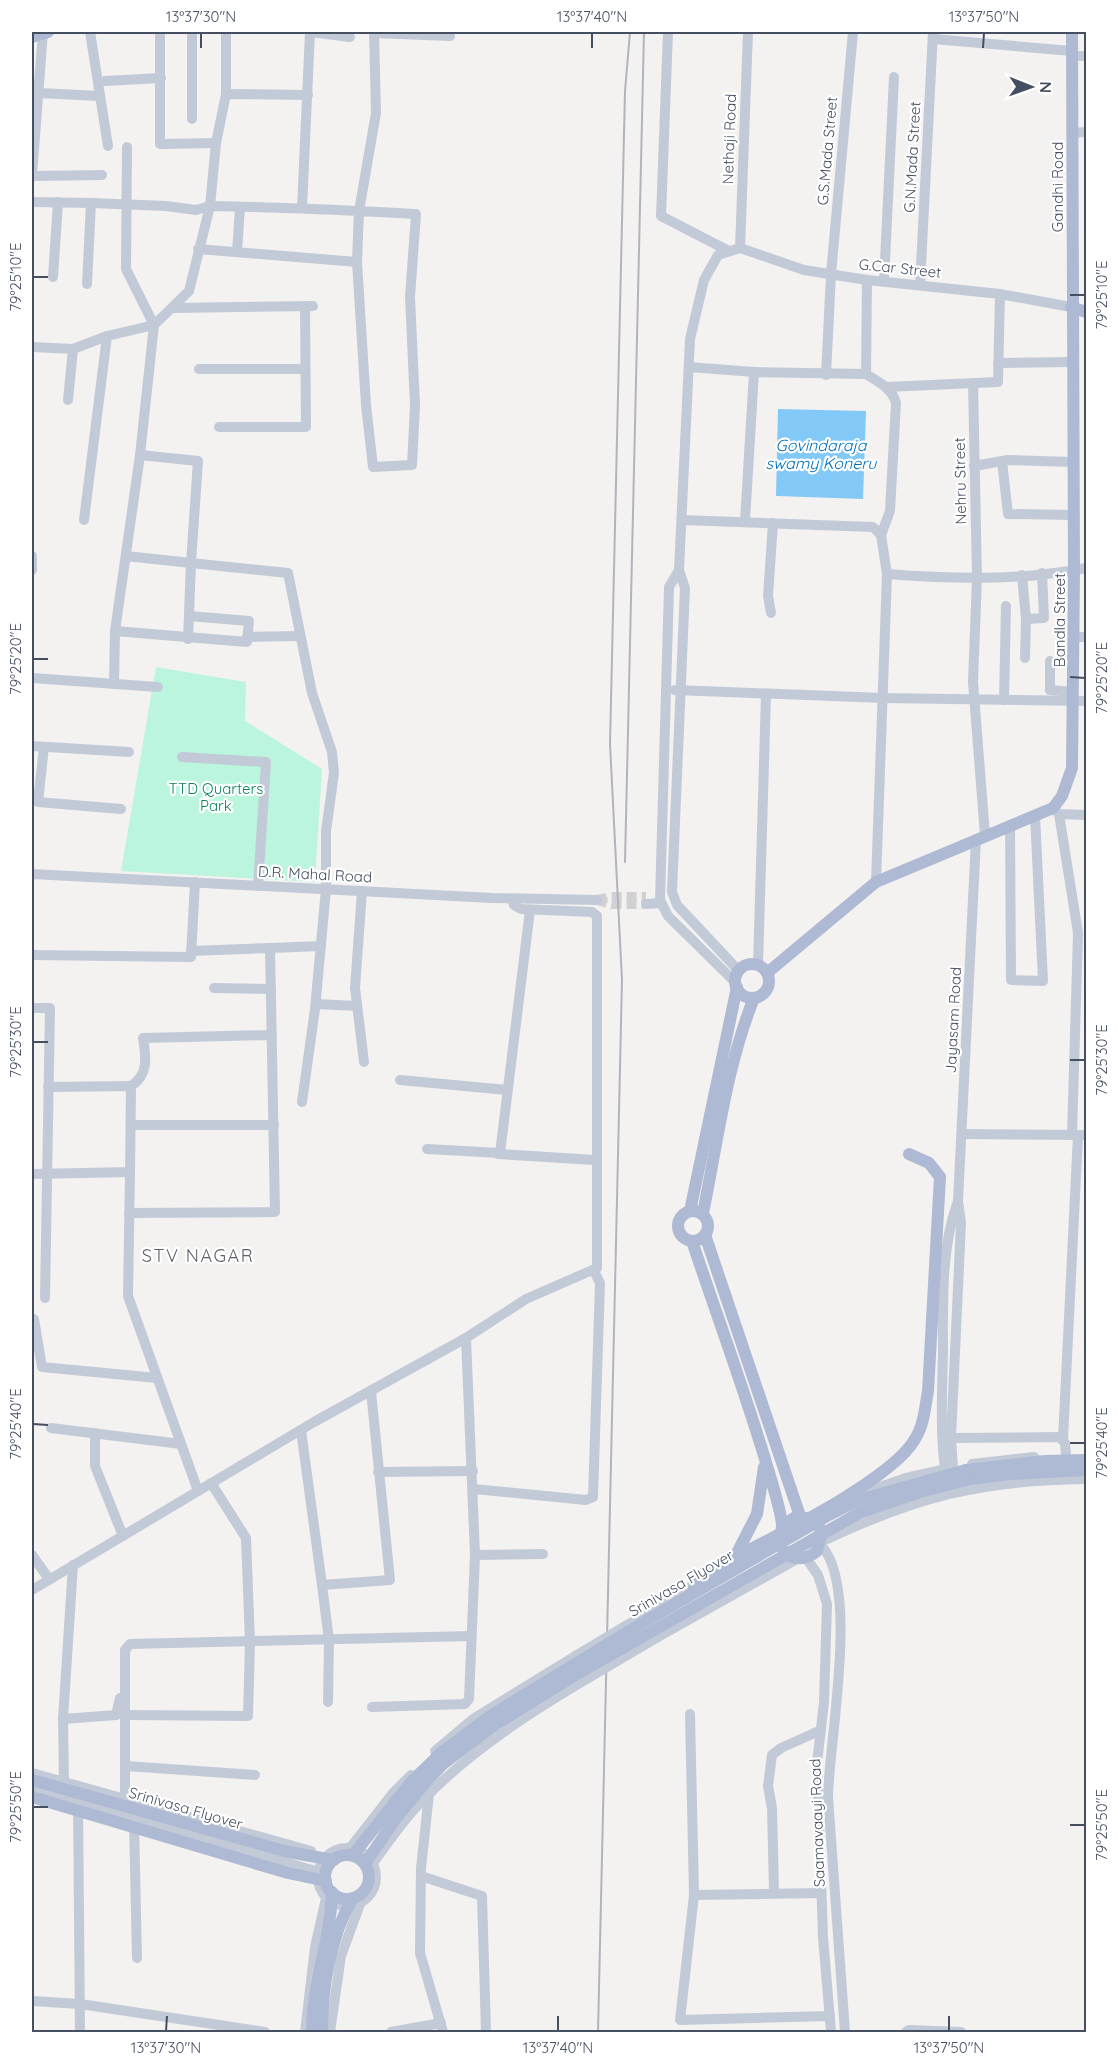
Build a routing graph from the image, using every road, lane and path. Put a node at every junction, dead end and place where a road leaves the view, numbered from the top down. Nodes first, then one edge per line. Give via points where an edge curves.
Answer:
1 (90, 32) edge
2 (160, 32) edge
3 (192, 32) edge
4 (226, 32) edge
5 (310, 32) edge
6 (374, 32) edge
7 (668, 32) edge
8 (748, 32) edge
9 (853, 32) edge
10 (1072, 32) edge
11 (41, 33) edge
12 (933, 35) edge
13 (450, 36) dead end
14 (350, 37) dead end
15 (1072, 53) junction
16 (1086, 56) edge
17 (161, 78) junction
18 (894, 78) dead end
19 (105, 81) dead end
20 (39, 93) junction
21 (226, 94) junction
22 (308, 94) junction
23 (99, 96) junction
24 (192, 119) dead end
25 (35, 121) edge
26 (1086, 132) edge
27 (1072, 133) junction
28 (216, 142) junction
29 (108, 146) dead end
30 (127, 147) dead end
31 (32, 175) edge
32 (102, 175) dead end
33 (32, 202) edge
34 (58, 202) junction
35 (92, 203) junction
36 (125, 204) junction
37 (210, 206) junction
38 (240, 207) junction
39 (302, 207) junction
40 (359, 211) junction
41 (740, 248) junction
42 (198, 249) junction
43 (728, 250) junction
44 (237, 252) junction
45 (357, 262) junction
46 (831, 274) junction
47 (53, 277) dead end
48 (867, 280) junction
49 (884, 281) junction
50 (87, 284) dead end
51 (920, 285) junction
52 (1000, 294) junction
53 (1068, 303) junction
54 (1086, 305) edge
55 (173, 308) junction
56 (1086, 312) edge
57 (154, 325) junction
58 (107, 336) junction
59 (32, 347) edge
60 (73, 349) junction
61 (1072, 362) junction
62 (998, 363) junction
63 (688, 368) junction
64 (199, 369) dead end
65 (305, 369) junction
66 (754, 372) junction
67 (866, 374) junction
68 (826, 375) junction
69 (973, 383) junction
70 (886, 387) junction
71 (68, 400) dead end
72 (219, 427) dead end
73 (140, 455) junction
74 (1002, 461) junction
75 (1072, 462) junction
76 (974, 466) junction
77 (1073, 515) junction
78 (84, 520) dead end
79 (682, 520) junction
80 (745, 521) junction
81 (773, 523) junction
82 (880, 535) junction
83 (32, 556) edge
84 (126, 556) junction
85 (190, 563) junction
86 (1080, 569) edge
87 (32, 570) edge
88 (679, 570) junction
89 (1042, 573) junction
90 (887, 574) junction
91 (1023, 575) junction
92 (976, 578) junction
93 (1006, 606) dead end
94 (771, 614) dead end
95 (189, 616) junction
96 (1026, 619) junction
97 (115, 631) junction
98 (300, 636) junction
99 (1086, 636) edge
100 (247, 637) junction
101 (1073, 637) junction
102 (188, 639) junction
103 (1025, 658) dead end
104 (1050, 661) dead end
105 (32, 678) edge
106 (114, 684) junction
107 (158, 687) dead end
108 (666, 690) junction
109 (680, 691) junction
110 (766, 694) junction
111 (883, 698) junction
112 (1078, 698) edge
113 (974, 700) junction
114 (1004, 700) junction
115 (32, 746) edge
116 (44, 747) junction
117 (129, 752) dead end
118 (182, 757) dead end
119 (121, 809) dead end
120 (1056, 811) junction
121 (1035, 815) junction
122 (1086, 815) edge
123 (1010, 825) junction
124 (981, 837) junction
125 (32, 874) edge
126 (195, 882) junction
127 (876, 882) junction
128 (258, 886) junction
129 (326, 890) junction
130 (362, 891) junction
131 (512, 899) junction
132 (597, 900) dead end
133 (646, 900) tunnel mouth
134 (660, 900) junction
135 (530, 910) junction
136 (321, 946) junction
137 (270, 948) junction
138 (191, 951) junction
139 (32, 955) edge
140 (762, 969) junction
141 (737, 980) junction
142 (214, 988) dead end
143 (271, 988) junction
144 (754, 998) junction
145 (316, 1004) junction
146 (357, 1006) junction
147 (32, 1008) edge
148 (272, 1035) junction
149 (364, 1062) dead end
150 (400, 1080) dead end
151 (131, 1086) junction
152 (48, 1087) junction
153 (507, 1090) junction
154 (302, 1102) dead end
155 (131, 1125) junction
156 (273, 1125) junction
157 (962, 1134) junction
158 (1079, 1135) edge
159 (427, 1149) dead end
160 (498, 1154) junction
161 (909, 1154) dead end
162 (595, 1160) junction
163 (130, 1172) junction
164 (47, 1173) junction
165 (32, 1174) edge
166 (958, 1201) junction
167 (690, 1211) junction
168 (129, 1213) junction
169 (703, 1213) junction
170 (705, 1235) junction
171 (692, 1241) junction
172 (594, 1271) junction
173 (45, 1298) dead end
174 (34, 1320) dead end
175 (466, 1338) junction
176 (35, 1354) edge
177 (157, 1378) junction
178 (371, 1391) junction
179 (51, 1428) dead end
180 (301, 1430) junction
181 (95, 1433) junction
182 (951, 1438) junction
183 (1063, 1438) junction
184 (181, 1444) junction
185 (1080, 1455) edge
186 (765, 1460) junction
187 (948, 1469) junction
188 (1086, 1470) edge
189 (473, 1471) junction
190 (378, 1472) junction
191 (1086, 1479) edge
192 (211, 1483) junction
193 (474, 1489) junction
194 (198, 1491) junction
195 (954, 1492) junction
196 (803, 1516) junction
197 (781, 1530) junction
198 (123, 1536) junction
199 (821, 1543) junction
200 (543, 1554) dead end
201 (32, 1555) edge
202 (475, 1555) junction
203 (802, 1558) junction
204 (733, 1561) junction
205 (73, 1565) junction
206 (49, 1579) junction
207 (322, 1585) junction
208 (32, 1590) edge
209 (693, 1593) junction
210 (471, 1636) junction
211 (329, 1640) junction
212 (250, 1642) junction
213 (120, 1644) dead end
214 (328, 1702) dead end
215 (372, 1707) dead end
216 (690, 1714) dead end
217 (126, 1715) junction
218 (63, 1719) junction
219 (821, 1730) junction
220 (126, 1766) junction
221 (32, 1773) edge
222 (255, 1775) dead end
223 (32, 1780) edge
224 (64, 1782) junction
225 (32, 1790) edge
226 (429, 1794) junction
227 (32, 1797) edge
228 (125, 1798) junction
229 (78, 1803) junction
230 (134, 1818) junction
231 (351, 1852) junction
232 (330, 1858) junction
233 (369, 1863) junction
234 (421, 1876) junction
235 (326, 1886) junction
236 (774, 1892) junction
237 (821, 1893) junction
238 (694, 1894) junction
239 (357, 1900) junction
240 (137, 1958) dead end
241 (32, 2001) edge
242 (80, 2004) junction
243 (830, 2016) junction
244 (442, 2028) edge
245 (80, 2032) edge
246 (265, 2032) edge
247 (305, 2032) edge
248 (312, 2032) edge
249 (322, 2032) edge
250 (330, 2032) edge
251 (391, 2032) edge
252 (486, 2032) edge
253 (831, 2032) edge
254 (845, 2032) edge
255 (906, 2032) edge
256 (961, 2032) edge

1 - 23 street
2 - 17 street
3 - 24 street
4 - 21 street
5 - 14 street
5 - 22 street
6 - 13 street
6 - 40 street via 376,112
7 - 43 street via 661,216
8 - 41 street, Nethaji Road
9 - 46 street, G.S.Mada Street
10 - 15 main road, Gandhi Road
11 - 20 street
12 - 15 street
12 - 51 street, G.N.Mada Street
15 - 16 street
15 - 27 main road, Gandhi Road
17 - 19 street
17 - 28 street via 160,144
18 - 49 street
20 - 23 street
20 - 25 street
21 - 22 street
21 - 28 street
22 - 39 street
23 - 29 street
25 - 31 street
26 - 27 street
27 - 53 main road, Gandhi Road
28 - 37 street
30 - 36 street
31 - 32 street
33 - 34 street
34 - 35 street
34 - 47 street
35 - 36 street
35 - 50 street
36 - 37 street via 196,210
36 - 57 street via 126,269
37 - 38 street
37 - 42 street
38 - 39 street
38 - 44 street
39 - 40 street
40 - 45 street
40 - 45 street via 416,214 410,297 412,465 373,467
41 - 43 street
41 - 46 street, G.Car Street via 804,270
42 - 44 street
42 - 55 street via 189,291
43 - 63 street via 718,255 704,280 690,339
44 - 45 street
46 - 48 street, G.Car Street
46 - 68 street, G.S.Mada Street
48 - 49 street, G.Car Street
48 - 67 street
49 - 51 street, G.Car Street
51 - 52 street, G.Car Street
52 - 53 street, G.Car Street
52 - 62 street
53 - 54 main road
53 - 56 main road
53 - 61 main road, Bandla Street
55 - 57 street
55 - 65 street via 309,306
57 - 58 street
57 - 73 street
58 - 60 street
58 - 78 street
59 - 60 street
60 - 71 street
61 - 62 street
61 - 75 main road, Bandla Street
62 - 69 street via 998,382
63 - 66 street
63 - 79 street
64 - 65 street
65 - 72 street via 306,427
66 - 68 street
66 - 80 street
67 - 68 street
67 - 70 street
69 - 70 street
69 - 76 street, Nehru Street
70 - 82 street via 896,403 890,511
73 - 84 street
73 - 85 street via 198,462
74 - 75 street
74 - 76 street
74 - 77 street via 1008,514
75 - 77 main road, Bandla Street
76 - 92 street, Nehru Street
77 - 86 main road, Bandla Street
79 - 80 street
79 - 88 street
80 - 81 street
81 - 82 street via 873,527
81 - 94 street via 768,596
82 - 90 street
83 - 87 street
84 - 85 street
84 - 97 street
85 - 95 street
85 - 98 street via 288,573
86 - 89 street
86 - 101 main road, Bandla Street
88 - 108 street via 669,587
88 - 109 street via 685,588
89 - 91 street
89 - 96 street via 1044,618
90 - 92 street
90 - 111 street
91 - 92 street
91 - 96 street
92 - 113 street, Nehru Street
93 - 114 street
95 - 100 street via 249,621
95 - 102 street
96 - 103 street
97 - 102 street
97 - 106 street
98 - 100 street
98 - 129 street via 312,693 334,762 325,842
99 - 101 street
100 - 102 street via 247,642
101 - 112 main road, Bandla Street
104 - 112 street via 1050,690
105 - 106 street
106 - 107 street
108 - 109 street
108 - 134 street
109 - 110 street
109 - 141 street via 672,899
110 - 111 street
110 - 140 street
111 - 113 street
111 - 127 street
112 - 114 street
112 - 120 main road, Bandla Street via 1072,768
113 - 114 street
113 - 124 street, Jayasam Road
115 - 116 street
116 - 117 street
116 - 119 street via 38,802
118 - 128 street via 266,762
120 - 121 main road
120 - 122 street
120 - 158 street via 1078,933
121 - 123 main road
121 - 123 street via 1043,981 1011,980
123 - 124 main road
124 - 127 main road
124 - 157 street, Jayasam Road
125 - 126 street, D.R. Mahal Road
126 - 128 street, D.R. Mahal Road
126 - 138 street
127 - 140 main road
128 - 129 street, D.R. Mahal Road
129 - 130 street, D.R. Mahal Road
129 - 136 street
130 - 131 street, D.R. Mahal Road
130 - 146 street
131 - 132 street, D.R. Mahal Road
131 - 135 street via 514,905
133 - 134 street
134 - 141 street via 688,937
135 - 153 street
135 - 162 street via 592,912 597,916
136 - 137 street
136 - 145 street
137 - 138 street
137 - 143 street
138 - 139 street via 191,957
140 - 141 main road via 745,965
140 - 144 main road via 767,989
141 - 144 main road via 746,996
141 - 167 main road
142 - 143 street
143 - 148 street
144 - 169 main road via 737,1040
145 - 146 street
145 - 154 street
146 - 149 street
147 - 152 street via 50,1008
148 - 151 street via 143,1038 145,1071 141,1080
148 - 156 street
150 - 153 street
151 - 152 street
151 - 155 street
152 - 164 street
153 - 160 street
155 - 156 street
155 - 163 street
156 - 168 street via 275,1212
157 - 158 street
157 - 166 street, Jayasam Road
158 - 183 street
159 - 160 street
160 - 162 street
161 - 209 main road, bridge via 929,1163 940,1177 928,1391 915,1439 885,1472 697,1577
162 - 172 street via 598,1264
163 - 164 street
163 - 168 street
164 - 165 street
164 - 173 street
166 - 182 street, Jayasam Road via 961,1223
166 - 187 street, Jayasam Road via 950,1223 943,1298 941,1443
167 - 169 main road
167 - 171 main road via 680,1218 678,1225 682,1236
168 - 177 street via 128,1296
169 - 170 main road via 708,1224
170 - 171 main road
170 - 196 main road
171 - 186 main road
172 - 175 street via 526,1299
172 - 193 street via 600,1283 593,1497 586,1500
174 - 176 street
175 - 178 street
175 - 189 street
176 - 177 street via 42,1367
177 - 184 street
178 - 180 street
178 - 190 street
179 - 181 street
180 - 192 street
180 - 207 street
181 - 184 street
181 - 198 street via 95,1466
182 - 183 street
182 - 187 street, Jayasam Road
183 - 185 street
184 - 194 street
185 - 187 street via 999,1459
185 - 209 main road, Srinivasa Flyover, bridge via 966,1470 859,1500
186 - 197 main road
186 - 204 main road via 757,1514
187 - 195 street, Jayasam Road
187 - 196 street via 906,1478
188 - 233 main road, Srinivasa Flyover, bridge via 1010,1474 960,1482 861,1512 815,1536 496,1724 432,1776 396,1818
189 - 190 street
189 - 193 street
190 - 207 street via 390,1580
191 - 195 street via 1037,1480
192 - 194 street
192 - 212 street via 246,1538
193 - 202 street
194 - 198 street
195 - 199 street via 877,1515
196 - 197 main road via 788,1519
196 - 199 main road via 817,1524 822,1532
197 - 203 main road via 779,1540 786,1553
197 - 204 street
198 - 205 street
199 - 203 main road via 818,1551
199 - 254 street, Saamavaayi Road via 833,1564 839,1606 838,1691 828,1797
200 - 202 street
201 - 206 street
202 - 210 street
203 - 219 street, Saamavaayi Road via 818,1575 827,1604
203 - 226 street, bridge via 525,1716 462,1763
204 - 231 street, bridge via 473,1719 393,1793
205 - 206 street
205 - 218 street
206 - 208 street
207 - 211 street
209 - 231 main road, Srinivasa Flyover, bridge via 473,1727 412,1781
210 - 211 street
210 - 215 street via 467,1703
211 - 212 street
211 - 214 street
212 - 217 street via 130,1644 125,1650
212 - 217 street via 248,1716
213 - 218 street via 120,1707 116,1715
216 - 238 street
217 - 220 street
218 - 224 street
219 - 236 street via 772,1755 768,1786
219 - 237 street, Saamavaayi Road via 817,1763
220 - 222 street
220 - 228 street
221 - 224 street
223 - 232 main road, Srinivasa Flyover, bridge via 288,1852
224 - 228 street
225 - 229 street
226 - 233 street
226 - 234 street
227 - 235 main road, bridge
228 - 232 street
229 - 230 street
229 - 242 street
230 - 235 street
230 - 240 street
231 - 232 main road, Srinivasa Flyover
231 - 233 main road, bridge
232 - 235 main road
233 - 239 main road via 368,1884
234 - 244 street via 420,1953
234 - 252 street via 482,1896
235 - 239 main road via 339,1897
235 - 247 street
235 - 248 main road, bridge via 330,1919 316,1983
236 - 237 street
236 - 238 street
237 - 243 street, Saamavaayi Road
238 - 243 street via 680,2020
239 - 249 main road, bridge via 342,1918 334,1947
239 - 250 street via 341,1956
241 - 242 street
242 - 245 street
242 - 246 street
243 - 253 street, Saamavaayi Road
244 - 251 street
255 - 256 street

